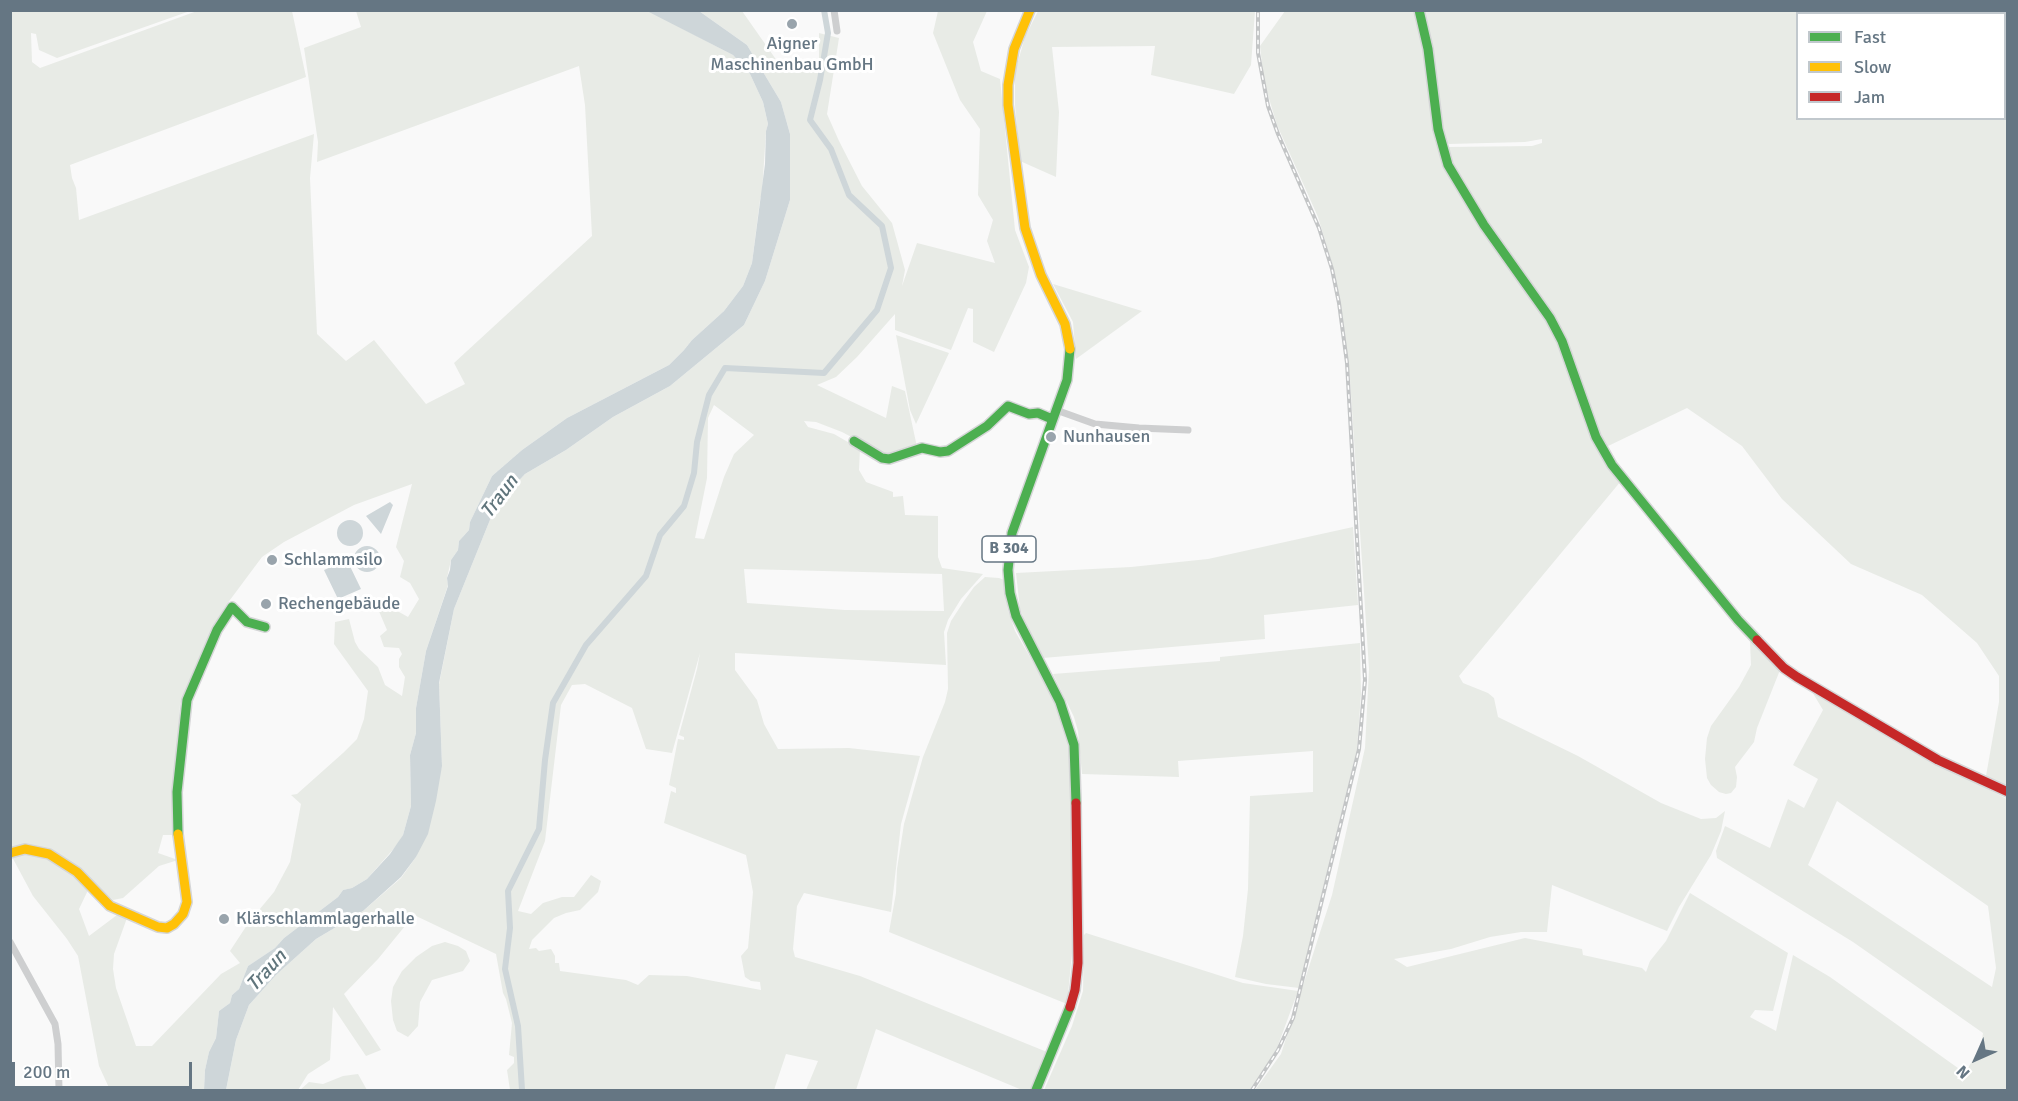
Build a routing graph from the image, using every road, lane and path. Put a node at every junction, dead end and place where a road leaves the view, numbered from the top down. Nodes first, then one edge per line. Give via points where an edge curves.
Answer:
1 (834, 10) edge
2 (1030, 10) edge
3 (1419, 10) edge
4 (837, 31) dead end
5 (1054, 414) junction
6 (1188, 430) dead end
7 (854, 441) dead end
8 (265, 627) dead end
9 (2007, 792) edge
10 (10, 853) edge
11 (10, 942) edge
12 (59, 1090) edge
13 (1036, 1090) edge

1 - 4 street
2 - 5 street, B 304 via 1014,49 1008,95 1025,228 1068,337 1068,374
3 - 9 street via 1428,49 1437,129 1448,165 1484,225 1550,318 1596,437 1625,482 1738,620 1784,668 1938,760
5 - 6 street via 1095,424
5 - 7 street via 1029,414 1008,406 987,426 952,449 940,452 922,448 887,459
5 - 13 street, B 304 via 1012,533 1008,559 1016,616 1064,711 1076,757 1077,977 1068,1016
8 - 10 street via 248,622 232,607 217,630 187,700 177,792 177,832 188,902 174,924 158,927 110,906 70,865 49,854 25,849
11 - 12 street via 55,1024

